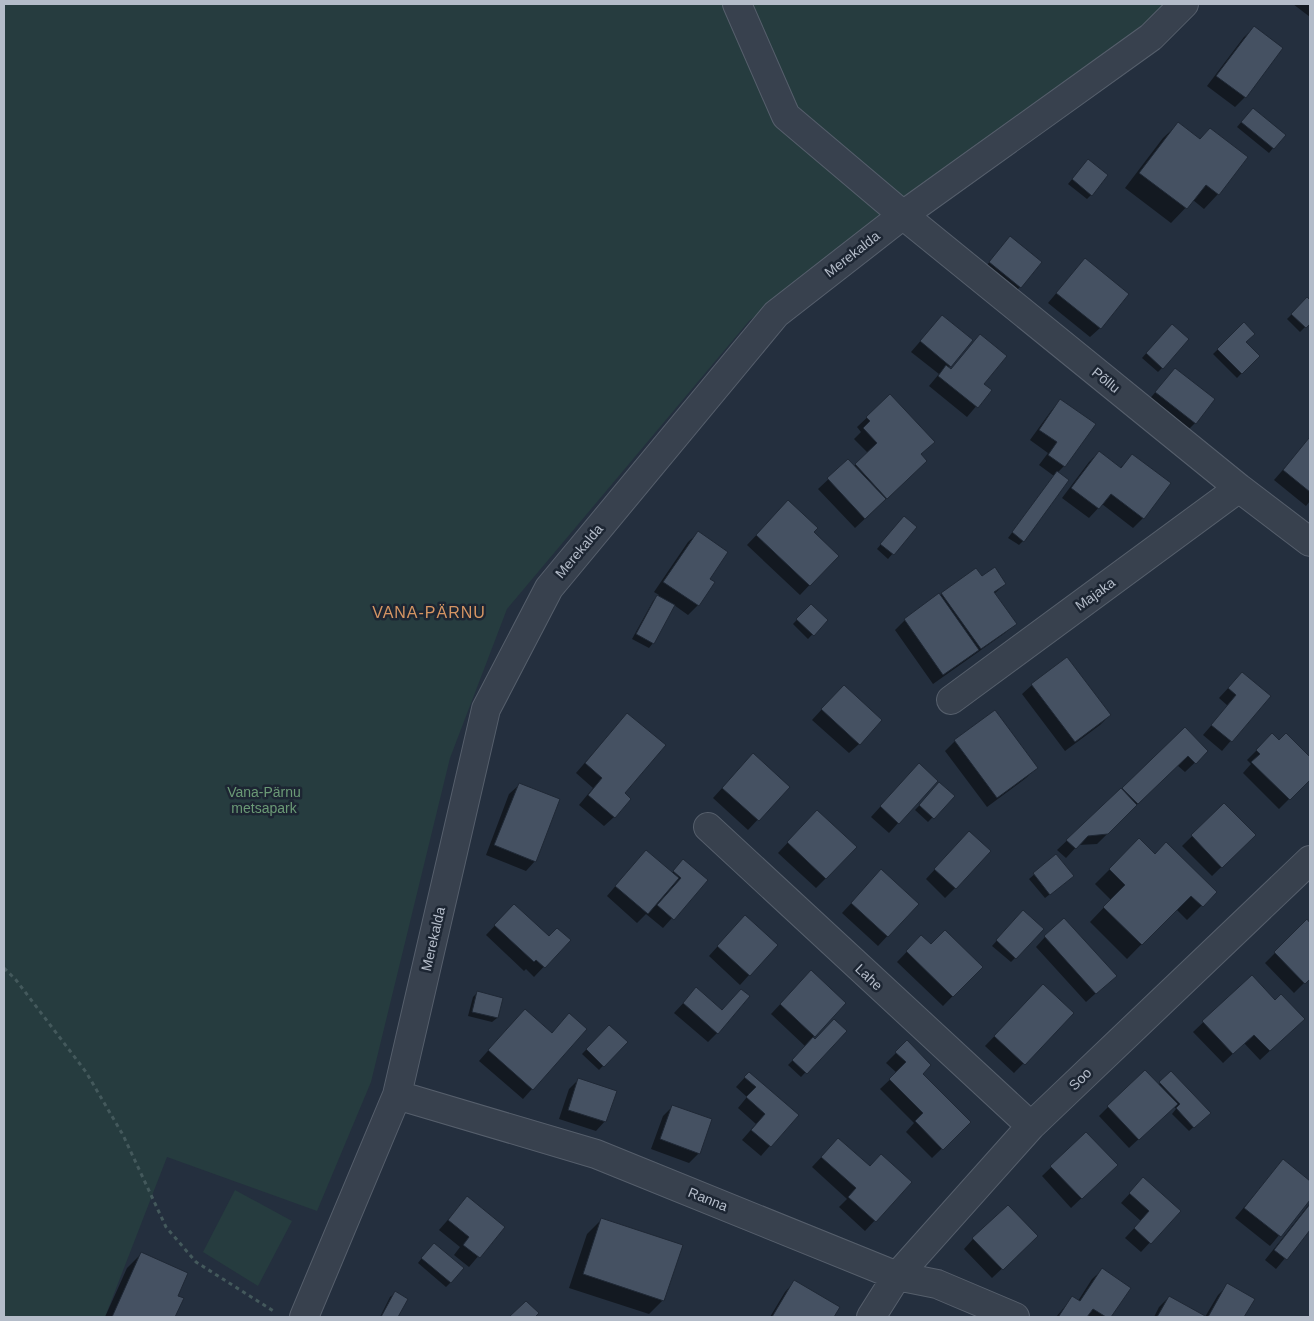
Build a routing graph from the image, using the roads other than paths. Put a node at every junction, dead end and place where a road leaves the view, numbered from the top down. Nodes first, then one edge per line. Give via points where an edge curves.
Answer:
1 (737, 4) edge
2 (1184, 4) edge
3 (903, 214) junction
4 (1239, 488) junction
5 (1310, 542) edge
6 (951, 700) dead end
7 (708, 828) dead end
8 (1310, 860) edge
9 (397, 1095) junction
10 (1031, 1126) junction
11 (898, 1276) junction
12 (291, 1315) edge
13 (871, 1317) edge
14 (1015, 1317) edge

1 - 3 street, Põllu via 786,116
2 - 3 street, Merekalda via 1151,37
3 - 4 street, Põllu
3 - 9 street, Merekalda via 776,314 549,588 486,709
4 - 5 street, Põllu
4 - 6 street, Majaka
7 - 10 street, Lahe
8 - 10 street, Soo
9 - 11 street, Ranna via 596,1154
9 - 12 street, Merekalda
10 - 11 street, Soo
11 - 13 street, Soo
11 - 14 street, Ranna via 937,1284

